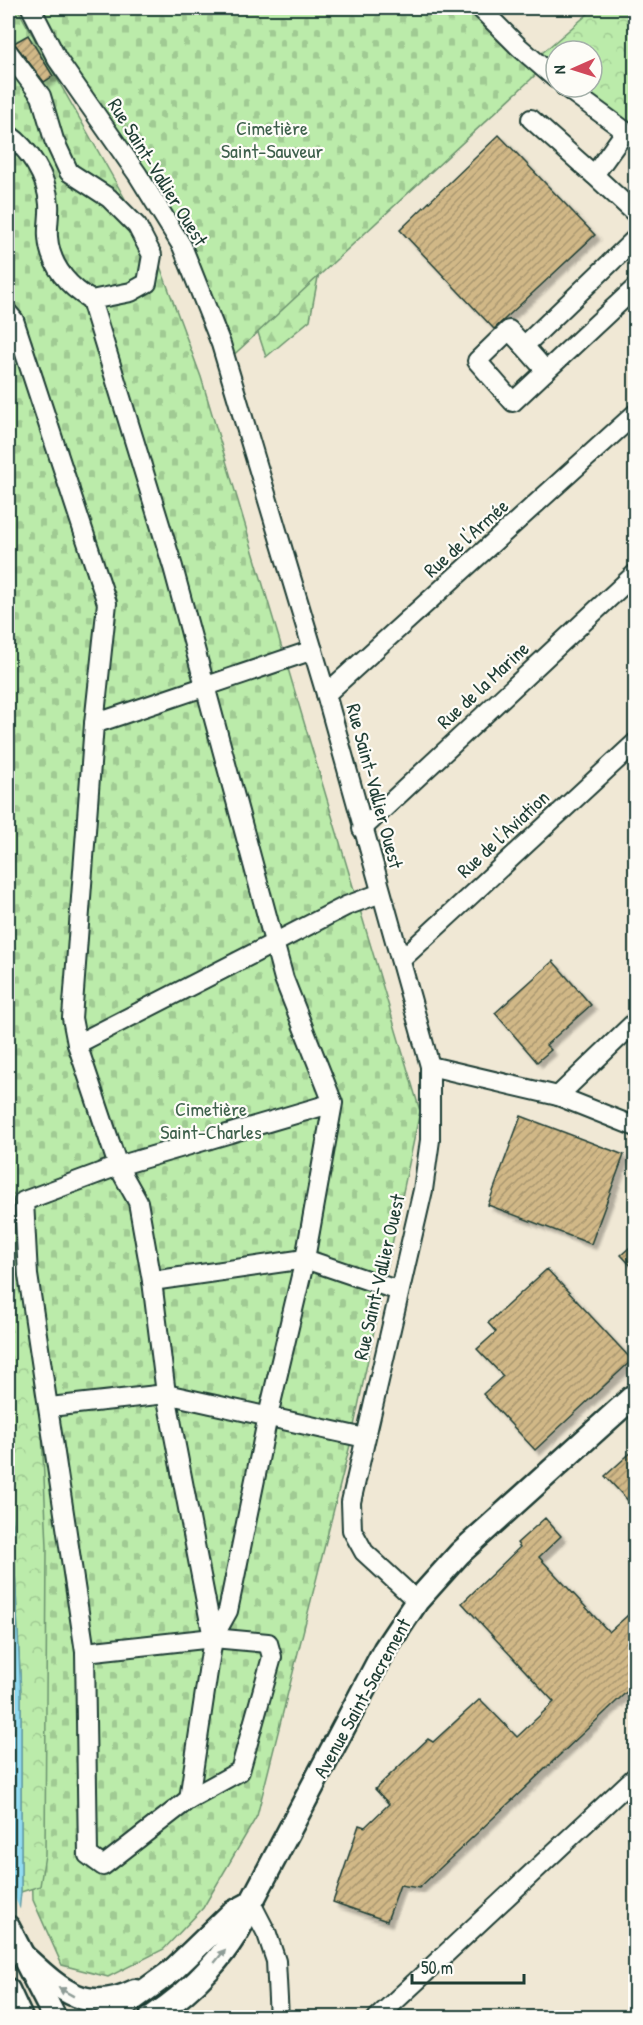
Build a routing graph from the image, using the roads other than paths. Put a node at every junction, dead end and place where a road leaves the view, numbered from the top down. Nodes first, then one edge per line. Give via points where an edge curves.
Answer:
1 (31, 8) edge
2 (480, 8) edge
3 (8, 52) edge
4 (544, 69) edge
5 (581, 99) edge
6 (531, 119) dead end
7 (8, 134) edge
8 (630, 136) edge
9 (594, 175) junction
10 (636, 214) edge
11 (636, 238) edge
12 (636, 287) edge
13 (91, 300) junction
14 (8, 313) edge
15 (524, 346) junction
16 (546, 371) junction
17 (636, 413) edge
18 (636, 573) edge
19 (313, 650) junction
20 (205, 687) junction
21 (326, 694) junction
22 (94, 724) junction
23 (636, 742) edge
24 (362, 829) junction
25 (381, 893) junction
26 (274, 944) junction
27 (402, 959) junction
28 (636, 1021) edge
29 (77, 1044) junction
30 (430, 1066) junction
31 (558, 1096) junction
32 (333, 1103) junction
33 (636, 1127) edge
34 (118, 1166) junction
35 (305, 1259) junction
36 (152, 1281) junction
37 (399, 1291) junction
38 (166, 1394) junction
39 (636, 1394) edge
40 (50, 1407) junction
41 (268, 1416) junction
42 (365, 1438) junction
43 (417, 1601) junction
44 (213, 1638) junction
45 (85, 1652) junction
46 (636, 1776) edge
47 (189, 1799) junction
48 (251, 1903) junction
49 (8, 1928) edge
50 (18, 1951) junction
51 (161, 1979) junction
52 (8, 1990) edge
53 (174, 2008) edge
54 (21, 2018) edge
55 (55, 2018) edge
56 (107, 2018) edge
57 (151, 2018) edge
58 (279, 2018) edge
59 (377, 2018) edge

1 - 19 street, Rue Saint-Vallier Ouest via 57,59 182,246 221,344
2 - 4 street
3 - 13 street via 41,96 54,141 69,172 109,198 137,226 152,255 147,283 131,292
5 - 8 street
6 - 9 street
7 - 13 street via 24,145 42,177 49,202 48,239 58,270 72,288
8 - 9 street
9 - 10 street
11 - 15 street
12 - 16 street
13 - 20 street via 173,567
14 - 22 street via 14,320 107,603
15 - 16 street
15 - 16 street via 509,330 477,361 513,402
17 - 21 street, Rue de l'Armée
18 - 24 street, Rue de la Marine
19 - 20 street
19 - 21 street, Rue Saint-Vallier Ouest
20 - 22 street
20 - 26 street
21 - 24 street, Rue Saint-Vallier Ouest
22 - 29 street via 72,1018
23 - 27 street, Rue de l'Aviation
24 - 25 street, Rue Saint-Vallier Ouest
25 - 26 street via 346,906
25 - 27 street, Rue Saint-Vallier Ouest
26 - 29 street
26 - 32 street
27 - 30 street, Rue Saint-Vallier Ouest
28 - 31 street
29 - 34 street
30 - 31 street
30 - 37 street, Rue Saint-Vallier Ouest via 430,1140 423,1190
31 - 33 street
32 - 34 street
32 - 35 street
34 - 36 street via 138,1202
34 - 40 street via 24,1201 28,1275
35 - 36 street
35 - 37 street
35 - 41 street
36 - 38 street
37 - 42 street, Rue Saint-Vallier Ouest
38 - 40 street
38 - 41 street
38 - 44 street
39 - 43 main road, Avenue Saint-Sacrement via 460,1553
40 - 45 street
41 - 42 street
41 - 44 street via 228,1611
42 - 43 street, Rue Saint-Vallier Ouest via 351,1502 352,1530 364,1552
43 - 48 main road, Avenue Saint-Sacrement via 385,1649
44 - 45 street
44 - 47 street
44 - 47 street via 268,1642 272,1657 240,1772
45 - 47 street via 88,1856 103,1866
46 - 59 street
48 - 51 main road via 232,1913
53 -> 48 main road, Avenue Saint-Sacrement via 232,1941
48 - 58 street via 276,1962
49 - 50 main road
51 -> 50 main road via 112,2000 78,1998 54,1985
50 - 55 main road
51 - 56 main road
52 - 54 main road
53 - 57 main road, Avenue Saint-Sacrement

